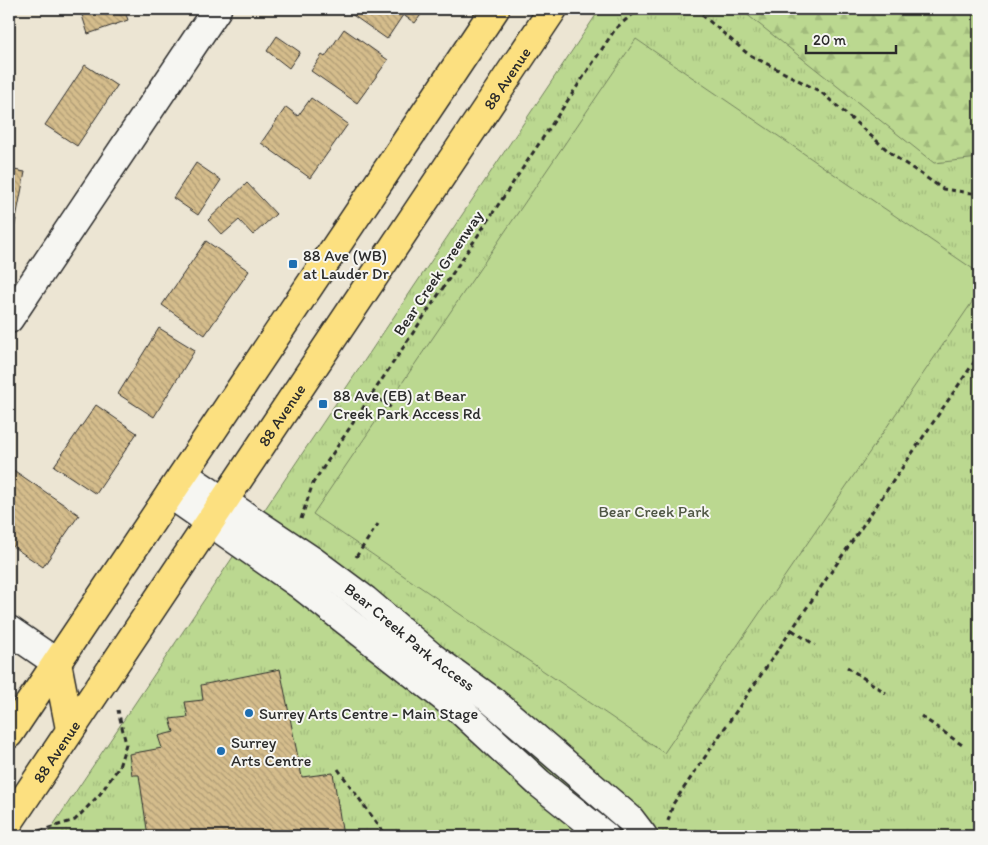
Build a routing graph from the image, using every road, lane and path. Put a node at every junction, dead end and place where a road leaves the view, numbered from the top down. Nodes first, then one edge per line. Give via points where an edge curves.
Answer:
1 (217, 9) edge
2 (495, 9) edge
3 (553, 9) edge
4 (639, 9) edge
5 (695, 9) edge
6 (979, 194) edge
7 (9, 319) edge
8 (979, 355) edge
9 (372, 394) junction
10 (393, 409) dead end
11 (177, 484) junction
12 (216, 511) junction
13 (292, 517) dead end
14 (378, 524) dead end
15 (356, 557) dead end
16 (9, 630) edge
17 (792, 630) junction
18 (815, 645) dead end
19 (57, 663) junction
20 (847, 667) dead end
21 (886, 693) dead end
22 (118, 709) dead end
23 (921, 716) dead end
24 (70, 728) junction
25 (9, 734) edge
26 (965, 747) dead end
27 (338, 769) dead end
28 (9, 822) edge
29 (655, 830) edge
30 (36, 832) dead end
31 (386, 836) edge
32 (605, 836) edge

1 - 7 street
2 - 11 main road
3 - 12 main road, 88 Avenue
4 - 9 path, Bear Creek Greenway via 616,28
5 - 6 path via 748,54 821,92 894,156 943,189
8 - 17 path
9 - 10 path
9 - 13 path, Bear Creek Greenway via 313,483 300,522
11 - 12 street, Bear Creek Park Access
11 - 19 main road
12 - 24 main road, 88 Avenue
12 - 29 street, Bear Creek Park Access via 314,562 432,657 490,698 630,819
12 - 32 street, Bear Creek Park Access via 299,584 460,710 539,783
14 - 15 path
16 - 19 street
17 - 18 path
17 - 29 path
19 - 24 main road
19 - 25 main road
20 - 21 path
22 - 30 path via 126,744 119,767 100,794 75,820
23 - 26 path
24 - 28 main road, 88 Avenue
27 - 31 path

